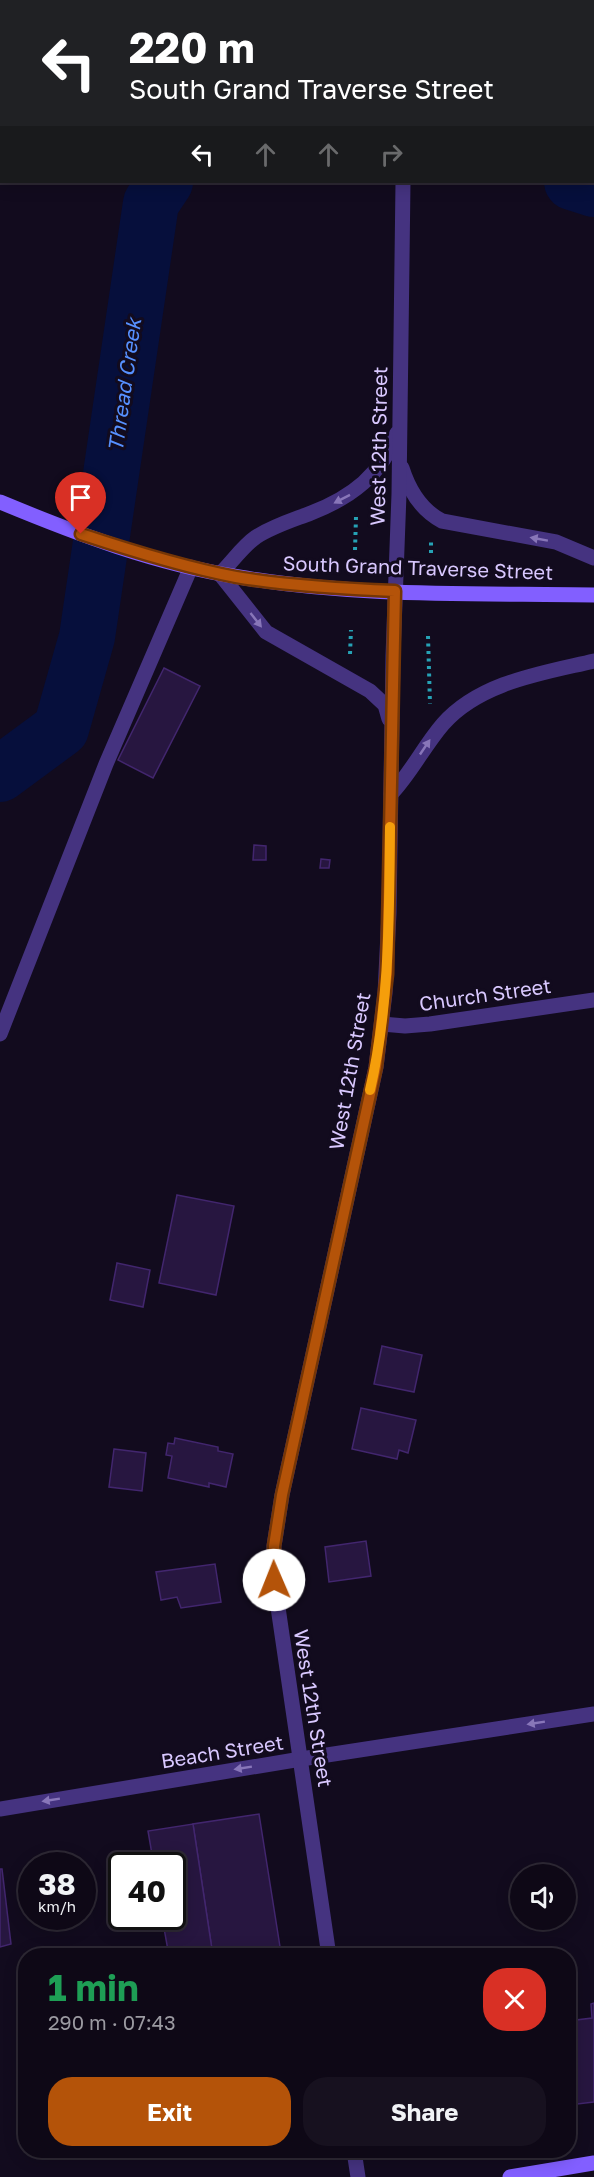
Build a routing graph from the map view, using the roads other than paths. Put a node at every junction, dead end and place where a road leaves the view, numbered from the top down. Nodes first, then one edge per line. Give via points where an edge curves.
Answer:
1 (403, 183) edge
2 (400, 421) junction
3 (399, 457) junction
4 (0, 502) edge
5 (594, 558) edge
6 (191, 567) junction
7 (220, 574) junction
8 (395, 591) junction
9 (594, 595) edge
10 (594, 661) edge
11 (391, 731) junction
12 (391, 794) junction
13 (594, 1000) edge
14 (382, 1024) junction
15 (0, 1034) edge
16 (594, 1714) edge
17 (301, 1759) junction
18 (0, 1809) edge
19 (328, 1948) edge
20 (355, 2158) edge
21 (594, 2163) edge
22 (534, 2175) edge
23 (358, 2177) edge
24 (510, 2177) edge

1 - 2 street, West 12th Street
2 - 3 street, West 12th Street
2 -> 7 street via 388,452 357,489 254,539
5 -> 3 street via 556,542 442,521 415,496
3 - 8 street, West 12th Street
4 - 6 main road, South Grand Traverse Street via 67,530
6 - 7 main road, South Grand Traverse Street
6 - 15 street via 106,764
7 - 8 main road, South Grand Traverse Street via 289,585
7 -> 11 street via 266,632 376,695 388,712
8 - 9 main road, South Grand Traverse Street
8 - 11 street, West 12th Street
12 -> 10 street via 442,725 477,696 516,681
11 - 12 street, West 12th Street
12 - 14 street, West 12th Street via 389,923
13 - 14 street, Church Street via 430,1024
14 - 17 street, West 12th Street via 274,1546 274,1580
16 -> 17 street, Beach Street
17 -> 18 street, Beach Street
17 - 19 street, West 12th Street
20 - 23 street
21 - 22 main road
22 - 24 main road

